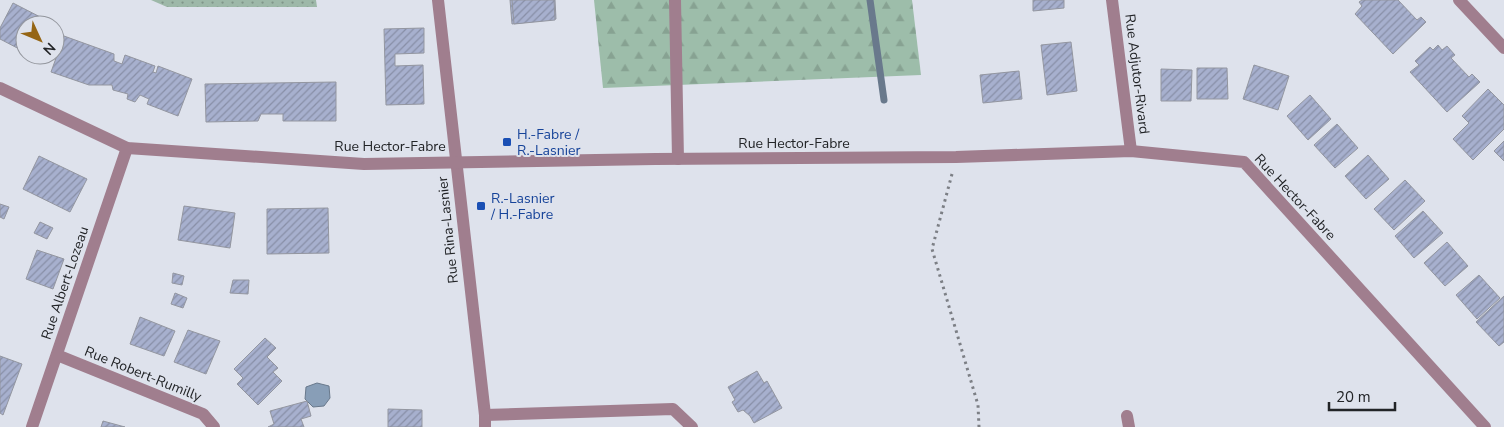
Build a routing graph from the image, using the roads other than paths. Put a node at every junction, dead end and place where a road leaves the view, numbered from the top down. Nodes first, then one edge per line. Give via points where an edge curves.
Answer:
1 (438, 0) edge
2 (675, 0) edge
3 (1112, 0) edge
4 (1459, 0) edge
5 (1504, 48) edge
6 (0, 88) edge
7 (127, 148) junction
8 (1132, 151) junction
9 (678, 159) junction
10 (456, 162) junction
11 (57, 355) junction
12 (485, 421) edge
13 (32, 427) edge
14 (214, 427) edge
15 (692, 427) edge
16 (1485, 427) edge

1 - 10 street, Rue Rina-Lasnier
2 - 9 street
3 - 8 street, Rue Adjutor-Rivard
4 - 5 street
6 - 7 street, Rue Hector-Fabre
7 - 10 street, Rue Hector-Fabre via 364,164
7 - 11 street, Rue Albert-Lozeau
8 - 9 street, Rue Hector-Fabre via 956,157
8 - 16 street, Rue Hector-Fabre via 1244,162
9 - 10 street, Rue Hector-Fabre
10 - 12 street, Rue Rina-Lasnier
11 - 13 street, Rue Albert-Lozeau
11 - 14 street, Rue Robert-Rumilly via 203,414
12 - 15 street via 673,410

